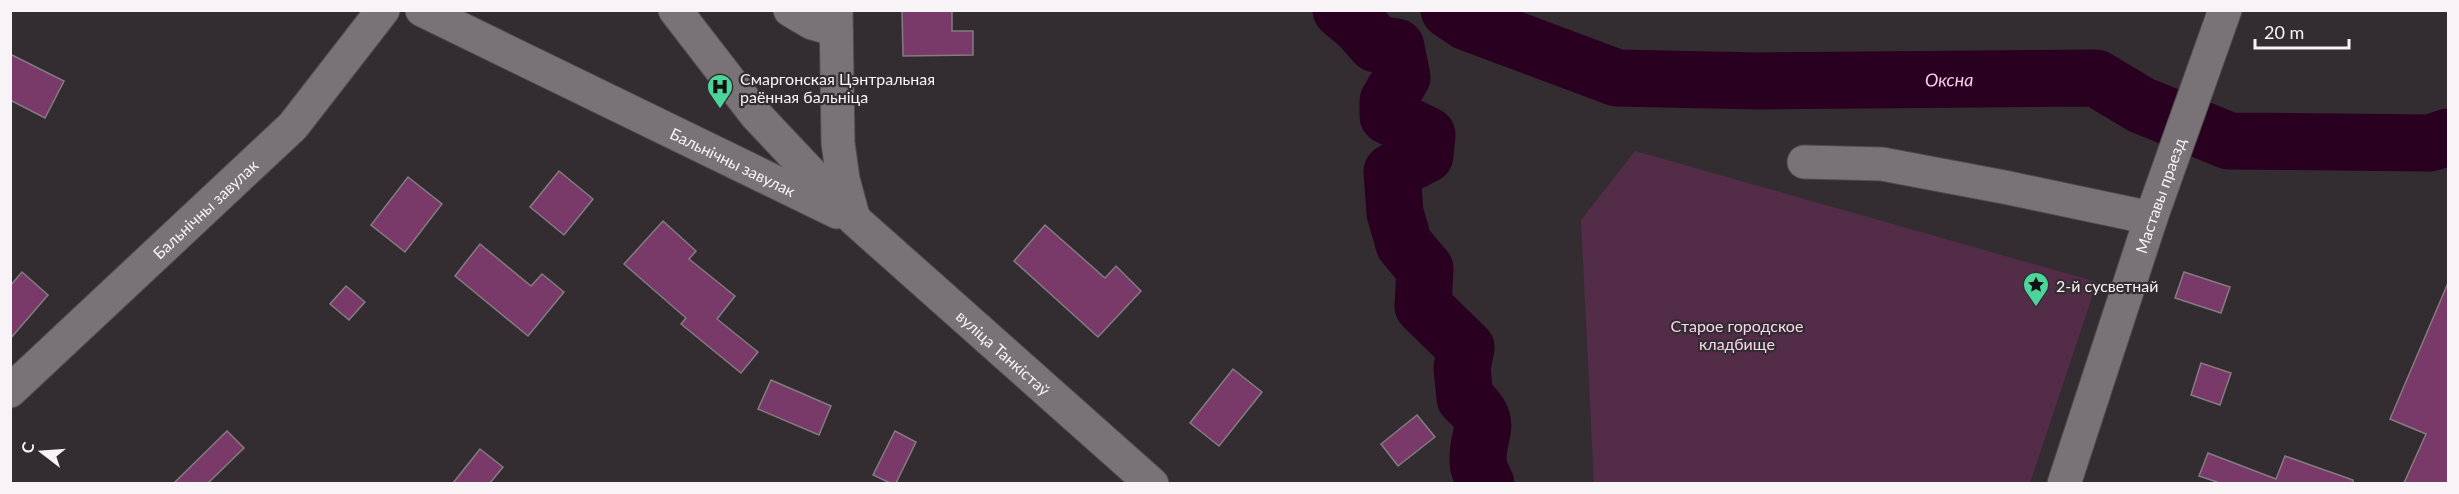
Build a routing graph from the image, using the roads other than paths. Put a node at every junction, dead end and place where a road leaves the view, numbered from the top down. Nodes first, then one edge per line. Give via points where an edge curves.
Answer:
1 (383, 10) edge
2 (422, 10) edge
3 (675, 10) edge
4 (790, 10) edge
5 (2225, 10) edge
6 (836, 20) edge
7 (1804, 162) dead end
8 (2151, 218) junction
9 (855, 220) junction
10 (10, 391) edge
11 (1152, 483) edge
12 (2064, 483) edge

1 - 10 street, Бальнічны завулак via 293,126
2 - 9 street, Бальнічны завулак
3 - 9 street via 756,115
4 - 6 street via 812,23
5 - 8 street, Маставы праезд
6 - 9 street via 838,143
7 - 8 street via 1882,165
8 - 12 street, Маставы праезд
9 - 11 street, вуліца Танкістаў

